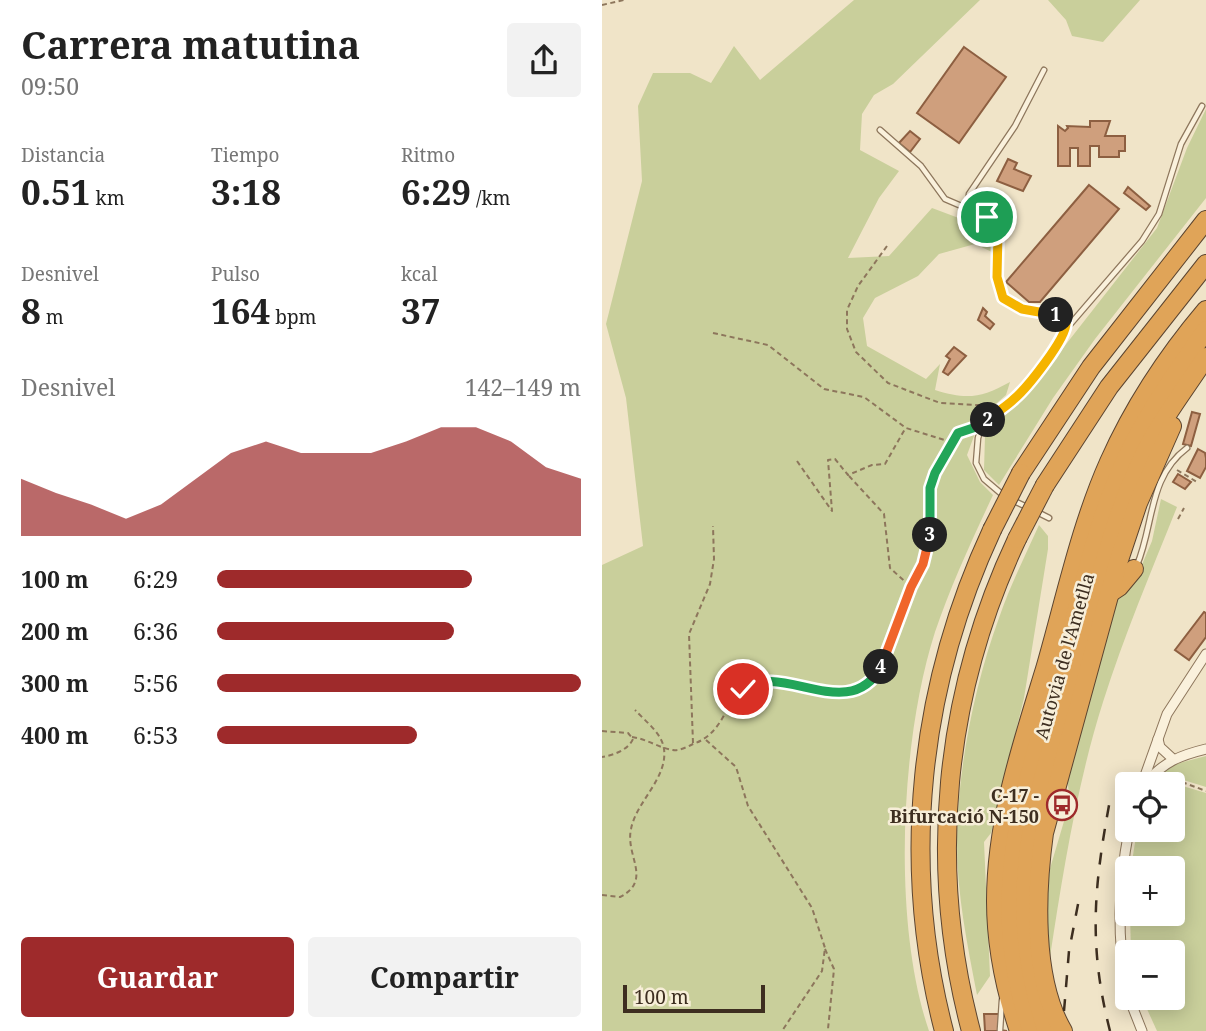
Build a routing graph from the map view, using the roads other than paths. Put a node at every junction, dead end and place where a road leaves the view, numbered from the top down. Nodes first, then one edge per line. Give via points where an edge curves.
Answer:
1 (1044, 70) dead end
2 (1202, 106) dead end
3 (880, 130) dead end
4 (968, 210) junction
5 (1206, 220) edge
6 (1206, 264) edge
7 (1206, 310) edge
8 (1067, 328) junction
9 (1206, 330) edge
10 (1206, 357) edge
11 (1185, 390) junction
12 (1186, 448) dead end
13 (1049, 518) dead end
14 (1126, 566) junction
15 (1206, 654) edge
16 (1158, 739) junction
17 (1206, 750) edge
18 (1151, 760) junction
19 (1172, 760) junction
20 (1156, 771) joint
21 (1147, 772) edge
22 (1128, 842) edge
23 (1121, 940) edge
24 (1031, 1006) junction
25 (1134, 1010) edge
26 (1009, 1030) edge
27 (944, 1031) edge
28 (971, 1031) edge
29 (1032, 1031) edge
30 (1047, 1031) edge
31 (1063, 1031) edge
32 (1142, 1031) edge

1 - 4 lane via 1015,126 969,194
2 - 8 lane via 1181,144 1159,214 1142,241
3 - 4 lane via 921,166 945,199
4 - 8 lane via 987,217 998,232 997,277 1003,298 1022,309 1062,317
5 - 27 highway, bridge via 1091,367 1021,473 992,530 954,625 942,668 921,811 922,902
6 - 28 highway, bridge via 1110,387 1045,485 999,579 973,654 952,760 945,861 958,976
7 - 26 highway via 1166,364 1109,462 1032,708 1006,812 996,901
8 - 13 lane via 1016,398 982,425 975,454 978,470 999,493
9 - 24 highway, Autovia de l'Ametlla via 1157,402 1116,480 1030,770 1011,869 1010,933
10 - 11 highway, Autovia de l'Ametlla
11 - 14 highway via 1182,407 1138,503
11 - 24 highway, Autovia de l'Ametlla via 1155,434 1129,489 1039,794 1024,882
12 - 14 lane via 1168,464 1157,486 1141,555
14 - 31 highway via 1119,587 1109,594 1051,804 1039,871 1038,922 1045,976
15 - 16 street via 1179,692
16 - 18 street
16 - 19 street
17 - 19 street
18 - 20 street
18 - 21 street
19 - 20 street
22 - 23 street
24 - 29 highway
24 - 30 highway
25 - 32 street

